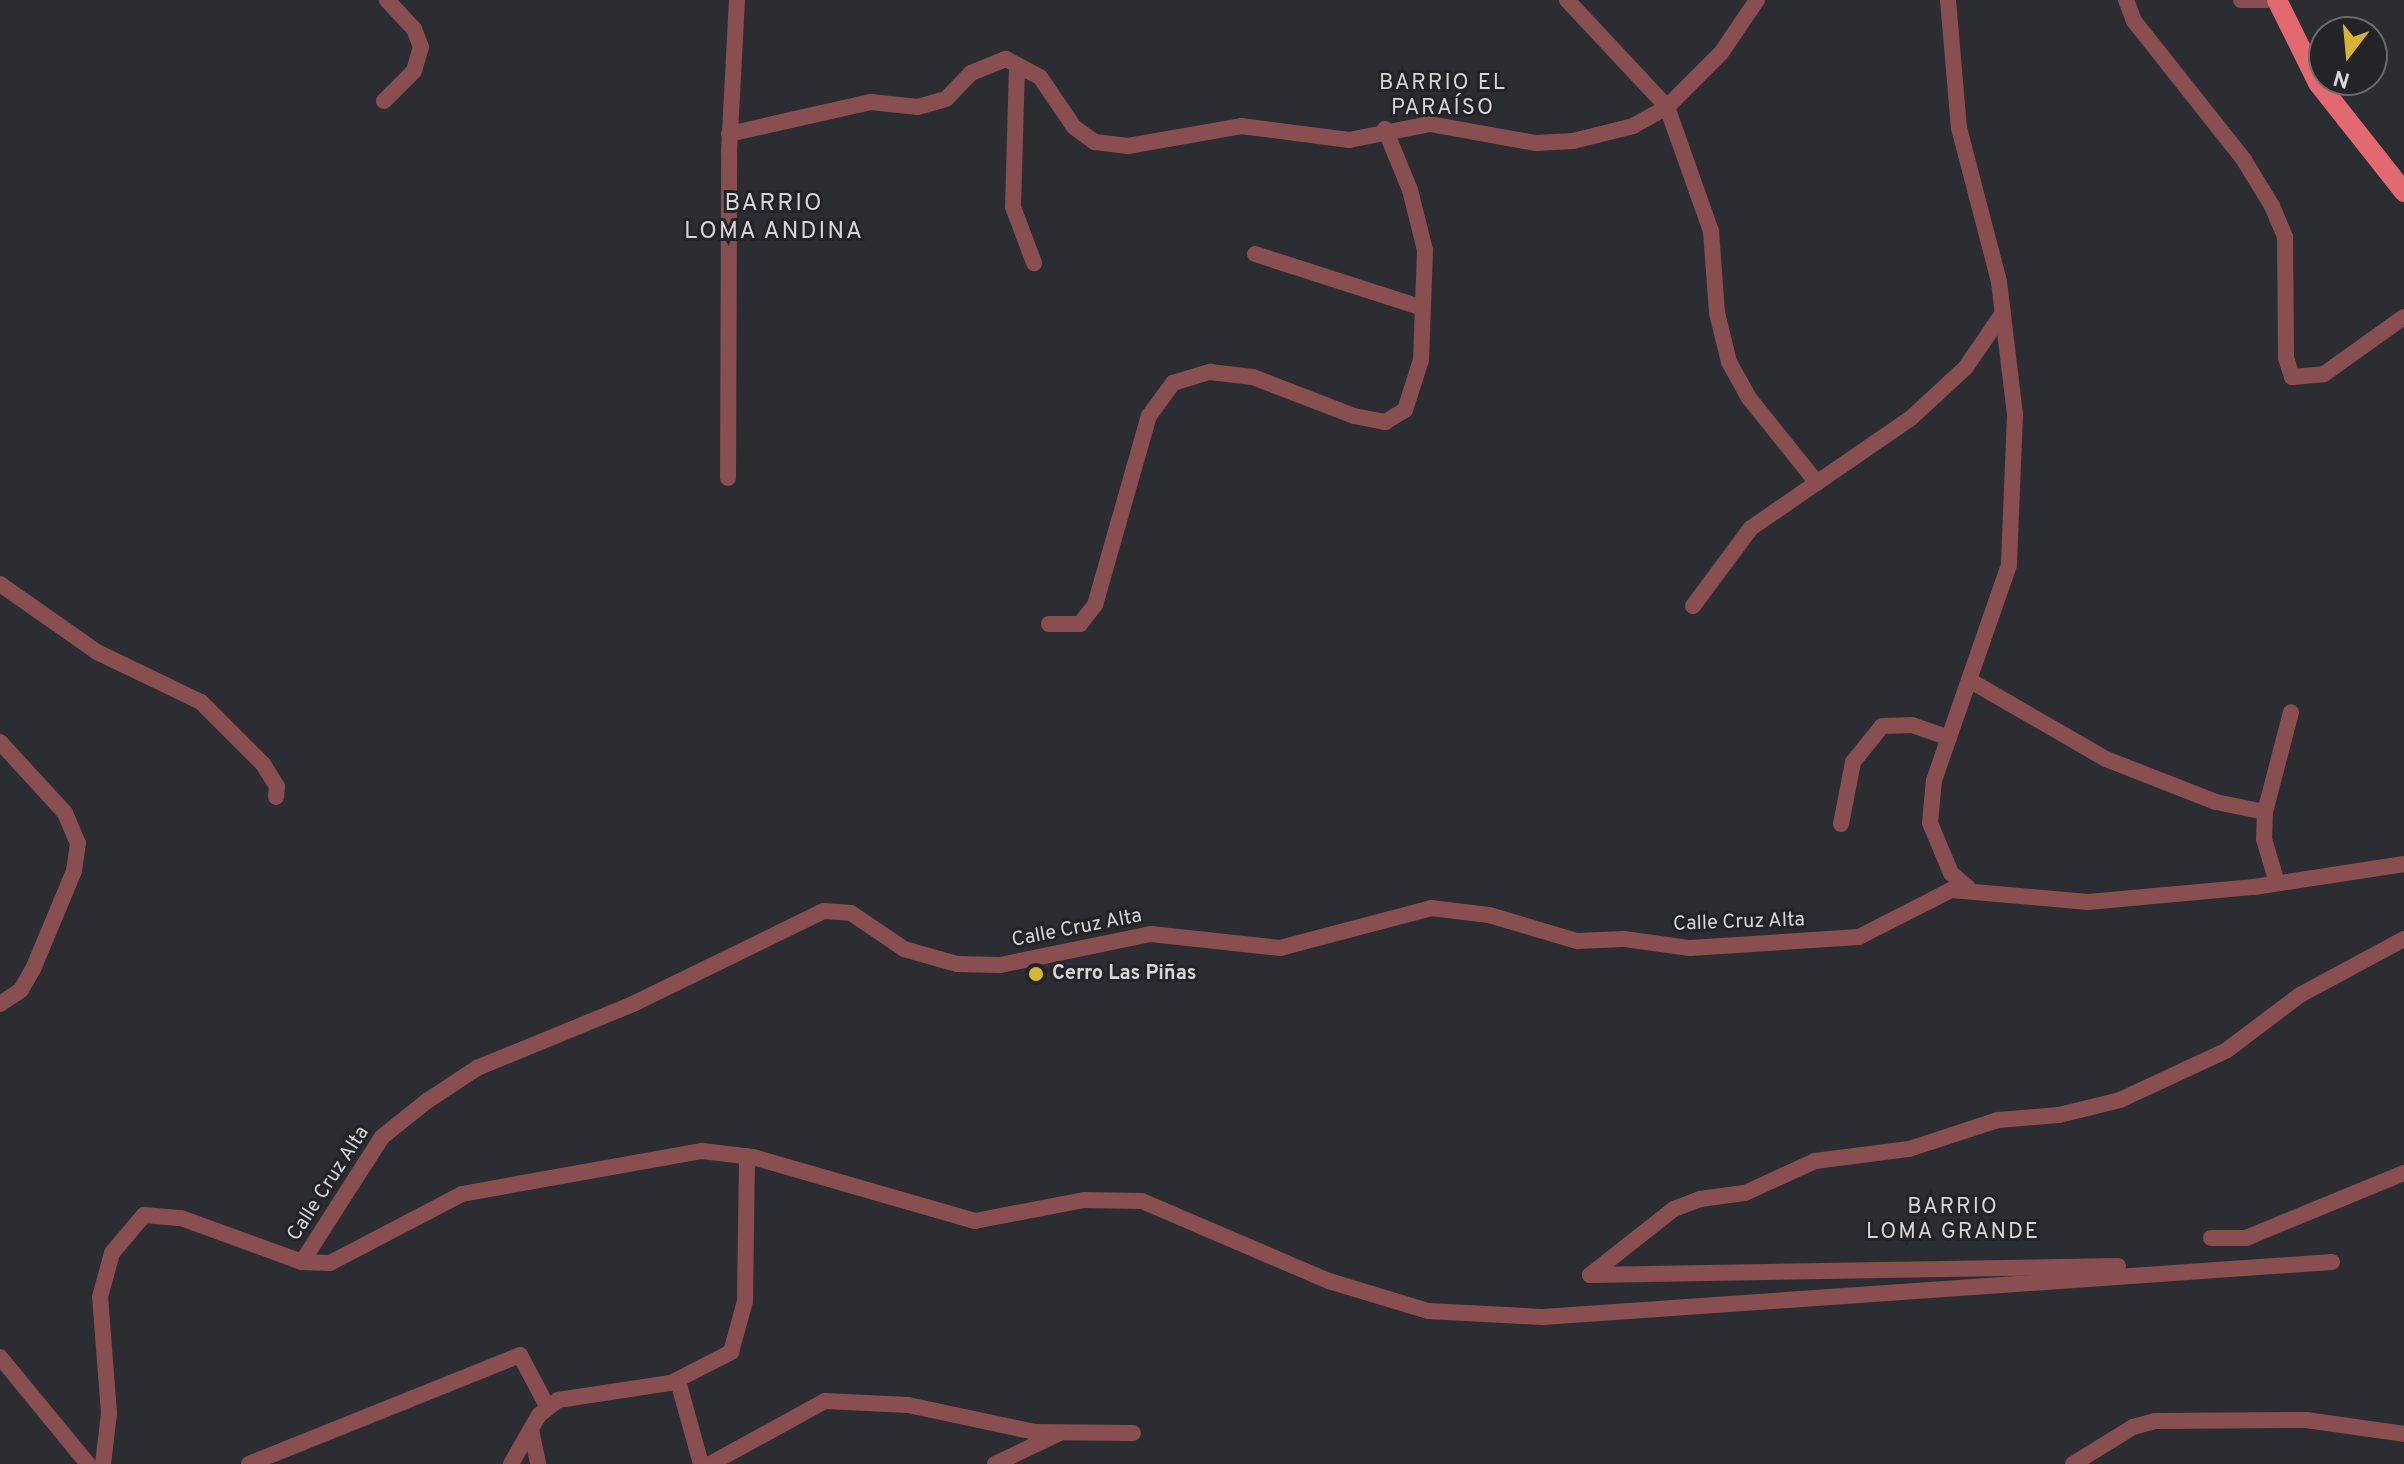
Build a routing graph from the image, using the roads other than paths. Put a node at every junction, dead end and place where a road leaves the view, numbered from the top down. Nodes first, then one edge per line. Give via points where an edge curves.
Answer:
1 (387, 0) edge
2 (737, 0) edge
3 (1567, 0) edge
4 (1757, 0) edge
5 (1948, 0) edge
6 (2126, 0) edge
7 (2241, 0) edge
8 (2268, 0) edge
9 (2277, 0) edge
10 (1017, 65) junction
11 (384, 101) dead end
12 (1667, 107) junction
13 (1385, 129) junction
14 (729, 134) junction
15 (2404, 192) edge
16 (1255, 254) dead end
17 (1034, 263) dead end
18 (1423, 308) junction
19 (2003, 313) junction
20 (2404, 317) edge
21 (728, 478) dead end
22 (1817, 483) junction
23 (0, 584) edge
24 (1693, 606) dead end
25 (1049, 624) dead end
26 (1969, 680) junction
27 (2291, 712) dead end
28 (1949, 738) junction
29 (0, 742) edge
30 (276, 797) dead end
31 (2265, 812) junction
32 (1841, 824) dead end
33 (2404, 864) edge
34 (2277, 883) junction
35 (1968, 888) junction
36 (2404, 939) edge
37 (0, 1004) edge
38 (747, 1156) junction
39 (2404, 1173) edge
40 (2211, 1238) dead end
41 (302, 1262) junction
42 (0, 1357) edge
43 (678, 1381) junction
44 (547, 1406) junction
45 (531, 1430) junction
46 (1063, 1432) junction
47 (1133, 1433) dead end
48 (2404, 1434) edge
49 (88, 1464) edge
50 (103, 1464) edge
51 (249, 1464) edge
52 (511, 1464) edge
53 (538, 1464) edge
54 (701, 1464) edge
55 (710, 1464) edge
56 (995, 1464) edge
57 (2073, 1464) edge

1 - 11 street via 414,29 421,47 414,71
2 - 14 street
3 - 12 street
4 - 12 street via 1721,53
5 - 19 street via 1959,128
6 - 20 street via 2134,21 2272,206 2285,237 2286,358 2292,377 2324,374
7 - 8 street
9 - 15 main road via 2318,83
10 - 13 street via 1040,77 1074,127 1095,142 1128,146 1241,126 1349,140
10 - 14 street via 1006,59 971,73 946,99 918,107 871,102
10 - 17 street via 1013,207
12 - 13 street via 1633,126 1573,141 1536,143 1430,124
12 - 22 street via 1711,231 1717,313 1729,362 1749,398
13 - 18 street via 1410,190 1425,250
14 - 21 street
16 - 18 street
18 - 25 street via 1421,360 1405,410 1385,422 1253,377 1210,372 1173,383 1149,416 1095,605 1080,624
19 - 22 street via 1966,367 1911,418
19 - 26 street via 2015,414 2009,565
22 - 24 street via 1751,528
23 - 30 street via 97,652 201,702 263,764 277,786
26 - 28 street
26 - 31 street via 2106,759 2216,802
27 - 31 street
28 - 32 street via 1912,725 1882,726 1853,762
28 - 35 street via 1934,780 1930,823 1951,873
29 - 37 street via 65,813 78,843 74,871 33,969 21,990
31 - 34 street via 2264,839
33 - 34 street, Calle Cruz Alta
34 - 35 street, Calle Cruz Alta via 2088,902
35 - 41 street, Calle Cruz Alta via 1938,894 1859,937 1690,948 1624,939 1577,941 1489,915 1431,908 1280,948 1151,934 1000,965 930,959 851,913 824,911 633,1004 477,1068 427,1101 382,1137
36 - 38 street via 2300,995 2227,1050 2120,1100 2059,1115 1998,1120 1909,1149 1815,1161 1745,1193 1700,1199 1674,1209 1590,1275 2332,1262 1543,1317 1470,1314 1428,1311 1369,1295 1142,1201 1084,1200 975,1221
38 - 41 street via 702,1151 560,1180 503,1184 434,1204 349,1257
38 - 43 street via 739,1340 718,1364
39 - 40 street via 2246,1238
41 - 50 street via 159,1213 133,1225 112,1253 100,1297 109,1413
42 - 49 street
43 - 44 street
43 - 54 street
44 - 45 street
44 - 51 street via 520,1355
45 - 52 street
45 - 53 street
46 - 47 street
46 - 55 street via 908,1405 825,1401
46 - 56 street
48 - 57 street via 2292,1419 2155,1421 2133,1427

